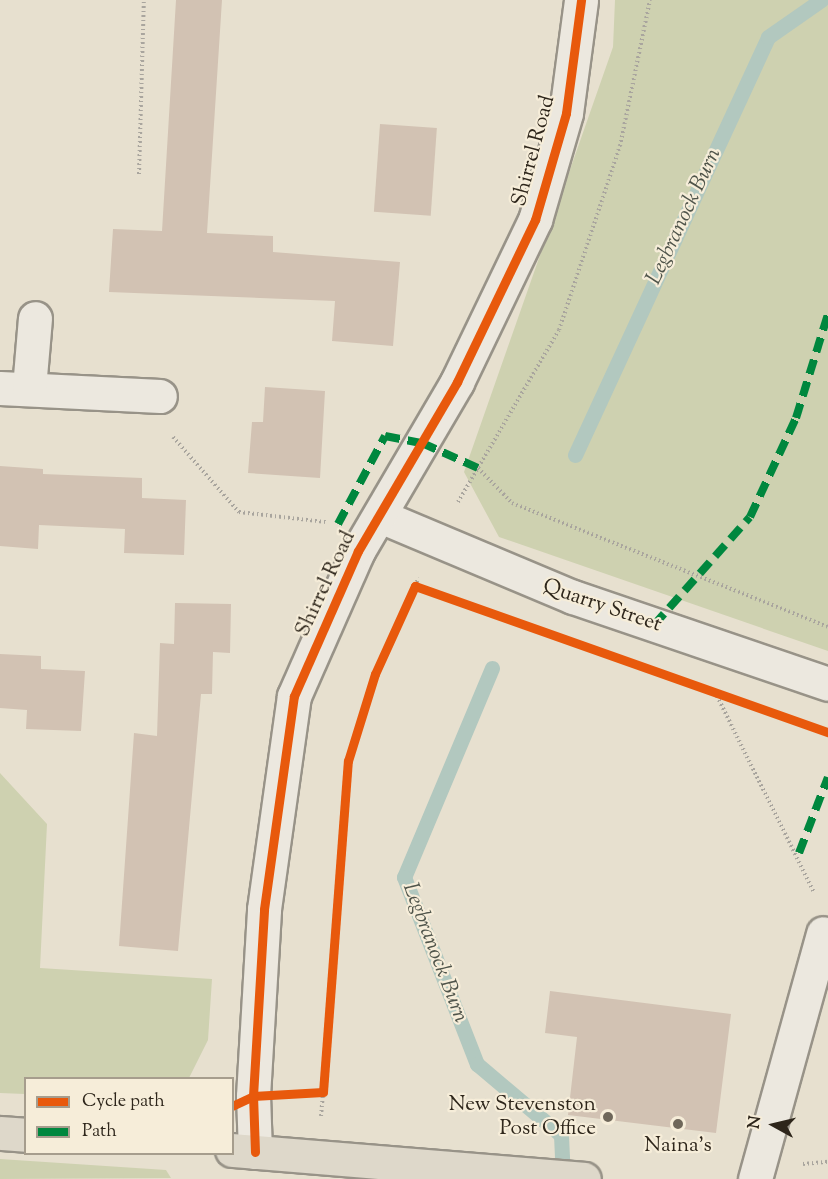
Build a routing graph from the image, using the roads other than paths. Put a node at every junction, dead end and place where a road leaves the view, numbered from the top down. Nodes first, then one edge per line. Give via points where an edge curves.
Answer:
1 (581, 0) edge
2 (35, 318) dead end
3 (14, 388) edge
4 (160, 396) road end
5 (375, 524) junction
6 (828, 684) edge
7 (823, 933) road end
8 (0, 1133) edge
9 (24, 1135) edge
10 (244, 1151) edge
11 (584, 1179) edge
12 (755, 1179) edge

1 - 5 street, Shirrel Road via 566,112 535,220 457,382
2 - 3 street
3 - 4 street
5 - 6 street, Quarry Street via 436,538 483,562 573,597
5 - 10 street, Shirrel Road via 294,696 264,909 253,1096
7 - 12 street
8 - 9 main road
10 - 11 main road

